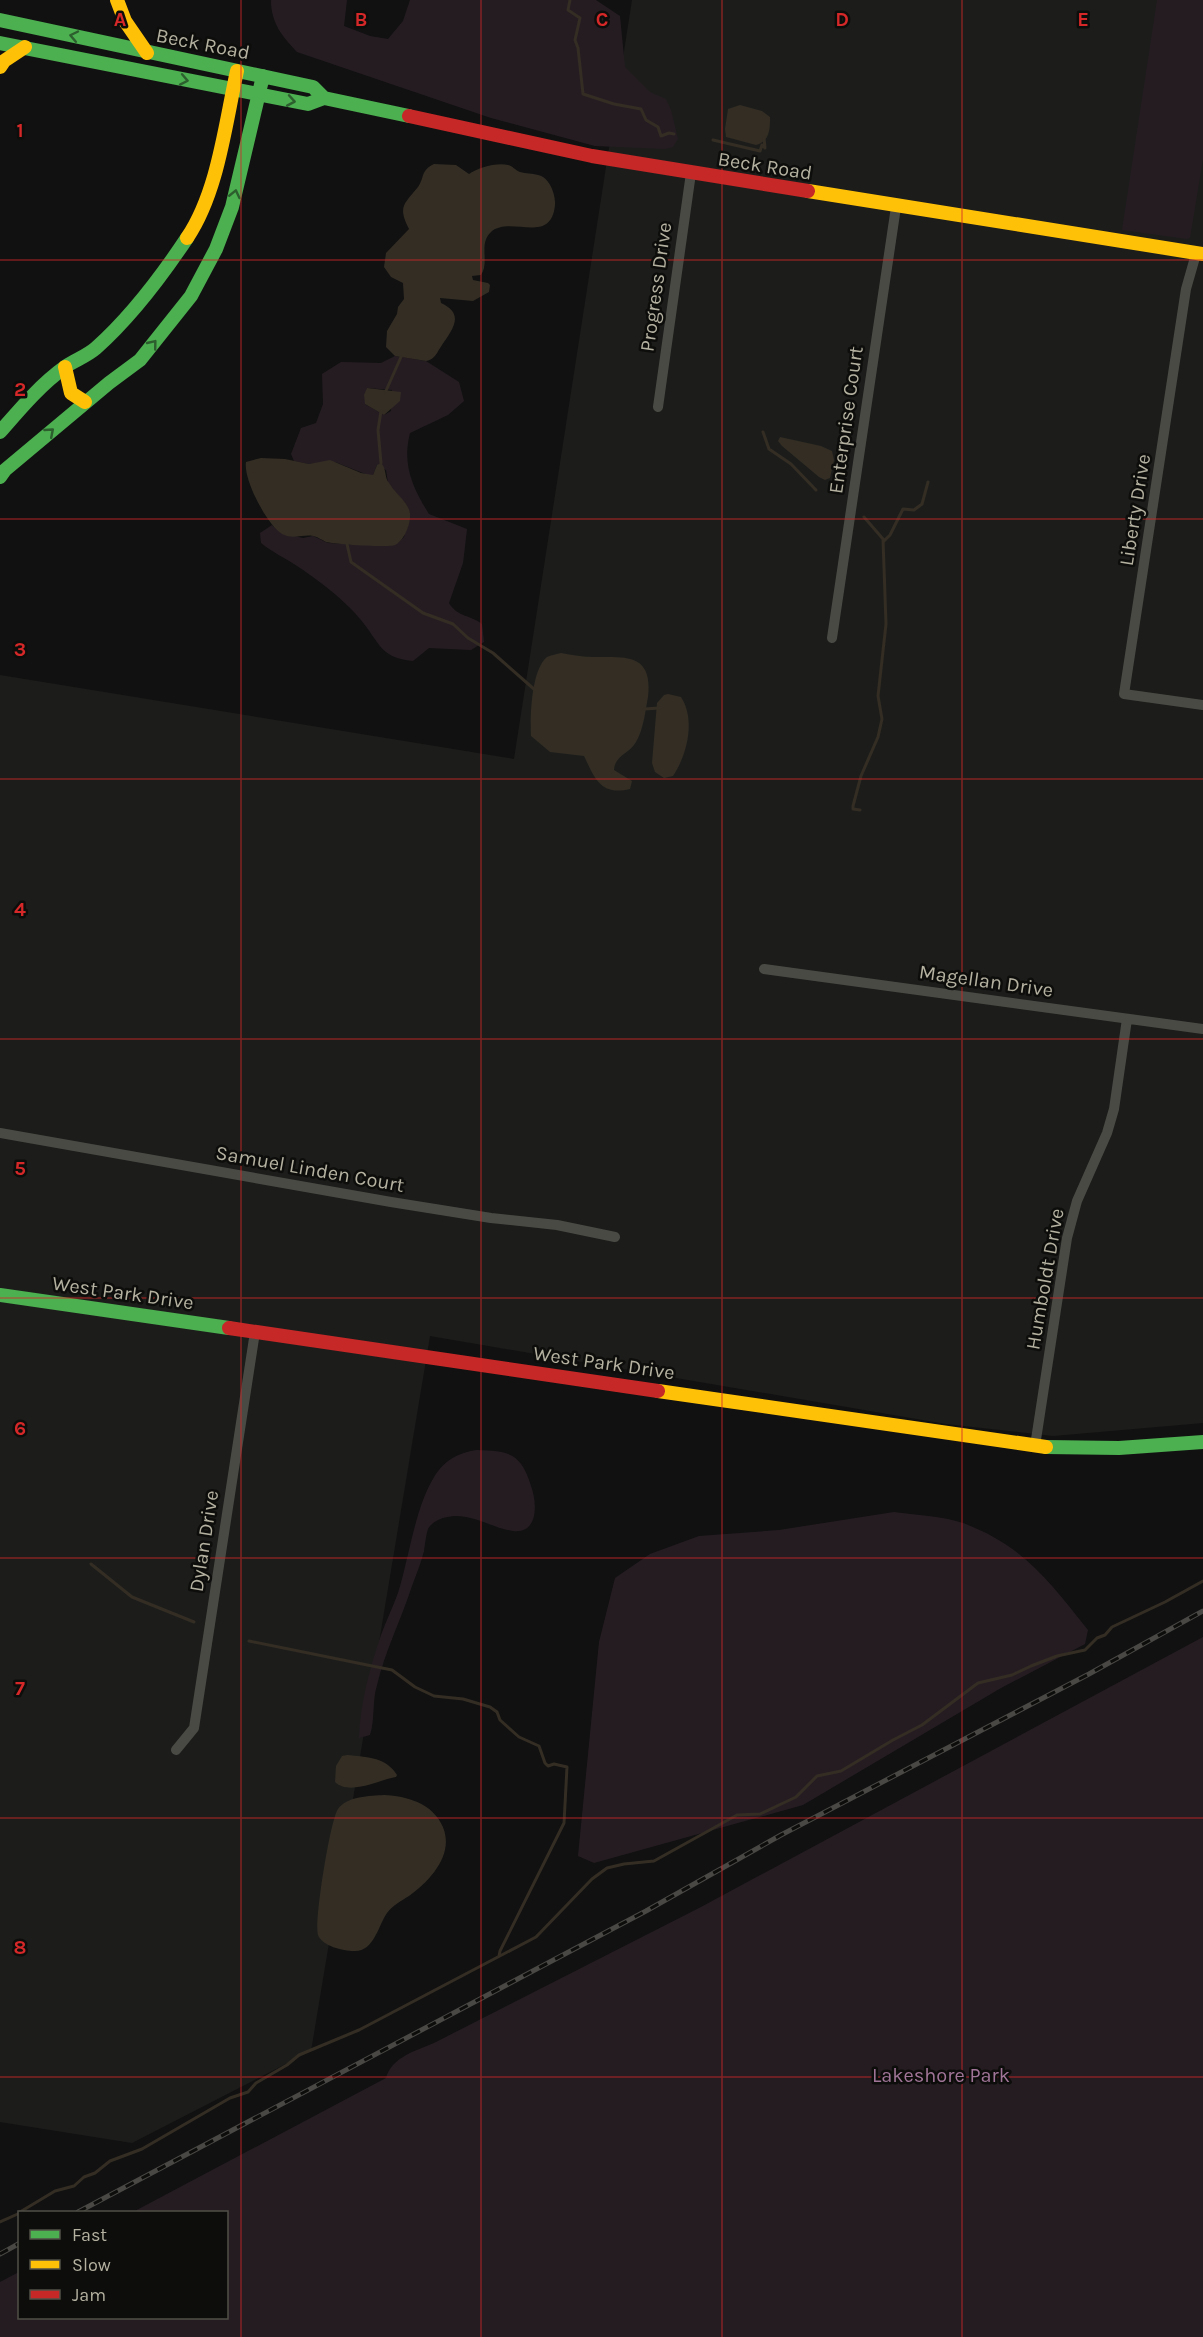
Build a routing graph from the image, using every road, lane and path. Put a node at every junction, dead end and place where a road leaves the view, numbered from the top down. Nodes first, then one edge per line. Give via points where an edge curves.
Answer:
1 (117, 0) edge
2 (0, 20) edge
3 (0, 43) edge
4 (25, 47) junction
5 (147, 52) junction
6 (0, 67) edge
7 (237, 71) junction
8 (263, 76) junction
9 (234, 90) junction
10 (258, 95) junction
11 (324, 98) junction
12 (691, 173) junction
13 (896, 207) junction
14 (1200, 254) edge
15 (65, 367) junction
16 (85, 402) junction
17 (658, 407) dead end
18 (0, 432) edge
19 (2, 468) edge
20 (832, 638) dead end
21 (1203, 705) edge
22 (764, 969) dead end
23 (1127, 1018) junction
24 (1203, 1029) edge
25 (0, 1133) edge
26 (615, 1237) dead end
27 (0, 1295) edge
28 (255, 1332) junction
29 (1203, 1443) edge
30 (1035, 1446) junction
31 (177, 1750) dead end

1 - 5 main road via 127,24
5 -> 2 main road, Beck Road
3 - 4 main road, Beck Road
4 - 6 main road
4 -> 9 main road, Beck Road
5 - 7 main road, Beck Road
7 - 8 main road, Beck Road
7 - 9 main road
8 - 10 main road
8 - 11 main road, Beck Road via 313,87
9 - 10 main road, Beck Road
9 - 15 main road via 212,185 194,228 161,277 117,327 94,349
10 -> 11 main road, Beck Road via 309,104
16 -> 10 main road via 140,360 191,297 232,207
11 - 12 main road, Beck Road via 592,156
12 - 13 main road, Beck Road
12 - 17 street, Progress Drive
13 - 14 main road, Beck Road
13 - 20 street, Enterprise Court
14 - 21 street, Liberty Drive via 1186,289 1124,694
15 - 16 main road via 71,393
15 - 18 main road
19 -> 16 main road
22 - 23 street, Magellan Drive
23 - 24 street, Magellan Drive
23 - 30 street, Humboldt Drive via 1114,1109 1067,1238
25 - 26 street, Samuel Linden Court
27 - 28 main road, West Park Drive
28 - 30 main road, West Park Drive
28 - 31 street, Dylan Drive via 194,1728
29 - 30 main road, West Park Drive via 1120,1450

